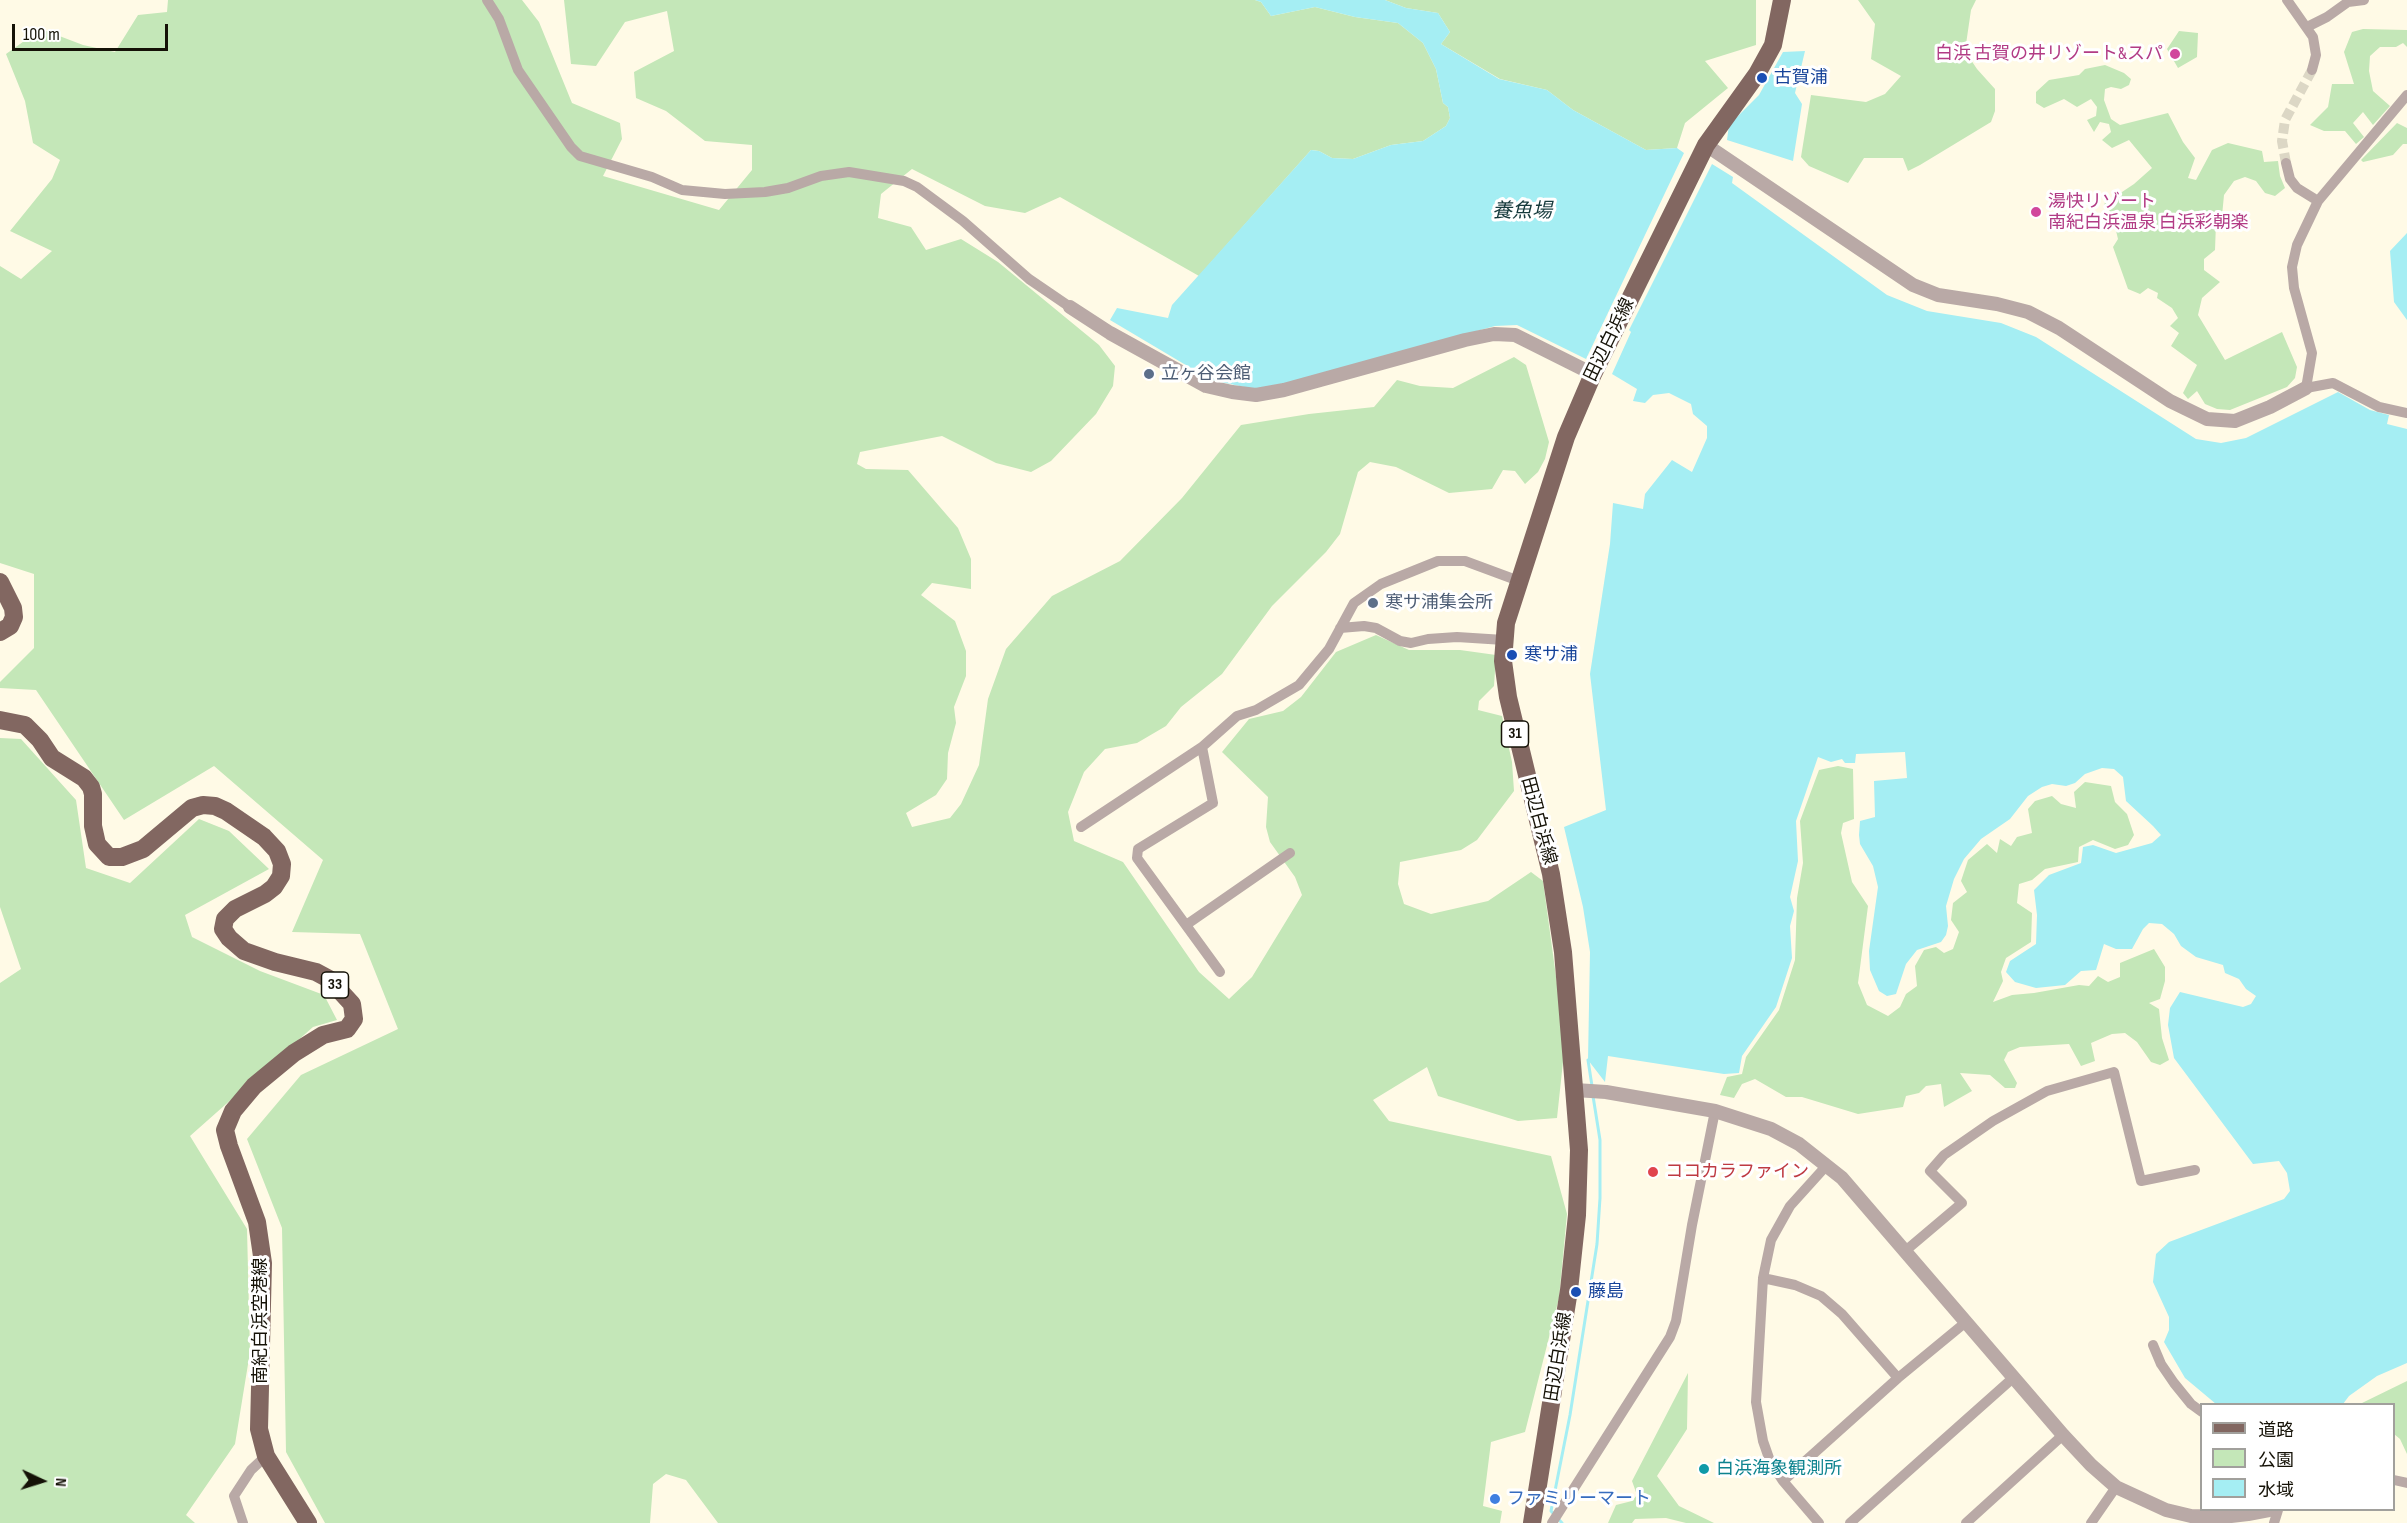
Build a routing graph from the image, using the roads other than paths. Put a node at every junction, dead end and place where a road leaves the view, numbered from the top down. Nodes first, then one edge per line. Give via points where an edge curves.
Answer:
1 (487, 0) edge
2 (1782, 0) edge
3 (2287, 0) edge
4 (2364, 0) edge
5 (2307, 27) junction
6 (2312, 70) tunnel mouth
7 (2407, 95) edge
8 (1706, 145) junction
9 (2286, 163) tunnel mouth
10 (2318, 201) junction
11 (1070, 307) joint
12 (1593, 374) junction
13 (2306, 388) junction
14 (2407, 413) edge
15 (1519, 581) junction
16 (0, 582) edge
17 (1340, 628) junction
18 (0, 632) edge
19 (1504, 640) junction
20 (0, 720) edge
21 (1202, 747) junction
22 (1081, 827) dead end
23 (1290, 853) dead end
24 (1186, 926) junction
25 (1220, 972) dead end
26 (1580, 1089) junction
27 (1715, 1111) junction
28 (1827, 1165) junction
29 (2195, 1170) dead end
30 (1904, 1252) junction
31 (1763, 1278) junction
32 (1966, 1322) junction
33 (2153, 1345) dead end
34 (1898, 1378) junction
35 (2013, 1378) junction
36 (2200, 1411) edge
37 (2063, 1435) junction
38 (266, 1456) junction
39 (1783, 1481) junction
40 (2116, 1487) junction
41 (2259, 1511) edge
42 (2190, 1519) edge
43 (243, 1523) edge
44 (308, 1523) edge
45 (1532, 1523) edge
46 (1552, 1523) edge
47 (1819, 1523) edge
48 (1850, 1523) edge
49 (1966, 1523) edge
50 (2091, 1523) edge

1 - 11 street via 499,19 518,70 580,156 682,190 725,194 788,188 821,176 849,172 904,181 963,221 1029,279
2 - 8 main road, 田辺白浜線 / 31 via 1773,45
3 - 5 street
4 - 5 street via 2348,2
5 - 6 street via 2316,55
7 - 10 street
8 - 12 main road, 田辺白浜線 / 31
8 - 13 street via 1913,285 1938,295 2028,312 2170,401 2207,419 2235,421
9 - 10 street via 2296,188
10 - 13 street via 2297,245 2292,267 2312,353
11 - 12 street via 1206,386 1232,393 1257,395 1284,390 1494,334 1515,335
12 - 15 main road, 田辺白浜線 / 31 via 1566,437
13 - 14 street via 2333,383 2379,407
15 - 17 street via 1466,561 1438,561 1381,584 1354,603
15 - 19 main road, 田辺白浜線 / 31
16 - 18 main road via 14,617
17 - 19 street via 1377,628 1411,643 1457,637
17 - 21 street via 1329,649 1299,685 1256,710 1237,716
19 - 26 main road, 田辺白浜線 / 31 via 1503,660 1512,718 1551,874
20 - 38 main road, 南紀白浜空港線 / 33 via 25,725 52,758 84,778 93,794 97,844 109,857 122,857 142,849 192,808 203,805 226,811 264,837 282,864 280,876 265,894 235,909 225,919 224,929 244,951 316,972 352,1004 354,1019 347,1029 323,1035 254,1086 233,1111 225,1130 257,1222 263,1263 260,1429
21 - 22 street
21 - 24 street via 1212,803 1138,849 1137,858
23 - 24 street
24 - 25 street
26 - 27 street
26 - 45 main road, 田辺白浜線 / 31 via 1577,1215 1569,1290
27 - 28 street via 1771,1129
27 - 46 street via 1676,1321
28 - 30 street
28 - 31 street via 1790,1206 1771,1240
29 - 30 street via 2141,1181 2114,1071 2047,1091 1993,1121 1944,1155 1930,1171 1962,1203
30 - 32 street
31 - 34 street via 1821,1296
31 - 39 street via 1756,1402 1763,1441
32 - 34 street
32 - 35 street
33 - 36 street via 2174,1383
34 - 39 street
35 - 37 street
35 - 48 street
37 - 40 street
37 - 49 street
38 - 43 street via 234,1496
38 - 44 main road, 南紀白浜空港線 / 33
39 - 47 street
40 - 42 street
40 - 50 street
41 - 42 street

